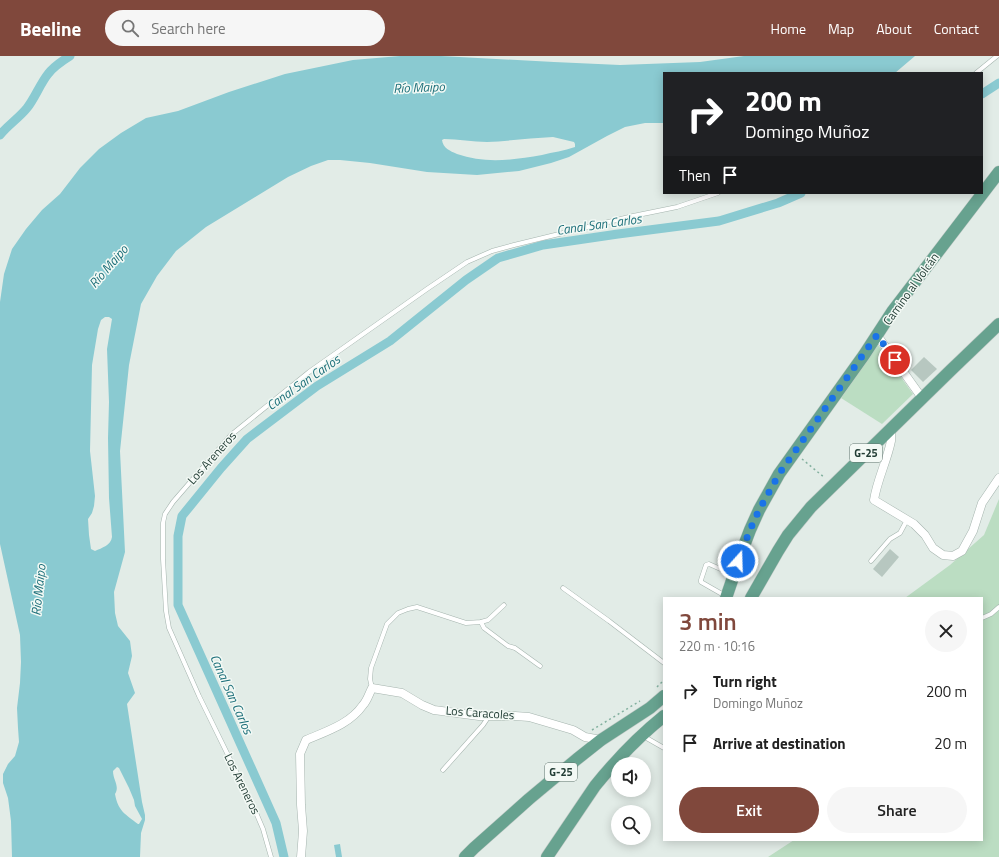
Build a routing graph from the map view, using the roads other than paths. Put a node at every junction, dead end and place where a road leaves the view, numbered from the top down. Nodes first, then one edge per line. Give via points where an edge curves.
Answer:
1 (997, 56) edge
2 (977, 72) edge
3 (999, 172) edge
4 (983, 193) edge
5 (715, 194) edge
6 (982, 194) edge
7 (999, 324) edge
8 (877, 335) junction
9 (922, 398) junction
10 (891, 429) junction
11 (999, 478) edge
12 (907, 520) junction
13 (871, 561) dead end
14 (735, 572) junction
15 (563, 588) dead end
16 (725, 597) edge
17 (726, 597) edge
18 (752, 597) edge
19 (504, 605) dead end
20 (999, 607) edge
21 (983, 618) edge
22 (481, 622) junction
23 (663, 662) edge
24 (540, 666) dead end
25 (372, 688) junction
26 (660, 692) edge
27 (489, 716) junction
28 (663, 717) edge
29 (641, 735) junction
30 (601, 740) junction
31 (663, 747) edge
32 (443, 770) dead end
33 (272, 857) edge
34 (301, 857) edge
35 (465, 857) edge
36 (547, 857) edge

1 - 2 lane
3 - 4 main road, Camino al Volcán
5 - 33 lane, Los Areneros via 677,207 492,251 467,262 309,372 231,435 173,502 163,523 163,559 169,628 254,808
6 - 8 main road, Camino al Volcán
7 - 9 main road, G-25
8 - 9 street
8 - 14 main road, Camino al Volcán via 779,474 759,510
9 - 10 main road, G-25
10 - 12 street via 891,440 874,500
10 - 18 main road, G-25 via 811,507 771,561
11 - 12 street via 982,503 973,530 962,551 953,556 938,552 914,524
12 - 13 lane via 900,533 890,539
14 - 16 lane via 706,565 701,582
14 - 17 main road, Camino al Volcán
15 - 23 lane
19 - 22 lane via 488,620
20 - 21 lane
22 - 24 lane via 484,628 508,646 515,648
22 - 25 lane via 466,623 417,607 398,613 387,624 371,668
25 - 27 street, Los Caracoles via 402,693 434,710
25 - 34 street via 364,705 356,714 339,726 306,740 300,754 303,831
26 - 30 main road, G-25 via 646,711
27 - 30 street, Los Caracoles via 529,717 574,730 585,737
27 - 32 lane
28 - 29 main road, G-25
29 - 31 lane
29 - 36 main road, G-25 via 600,780
30 - 35 main road, G-25 via 529,799

